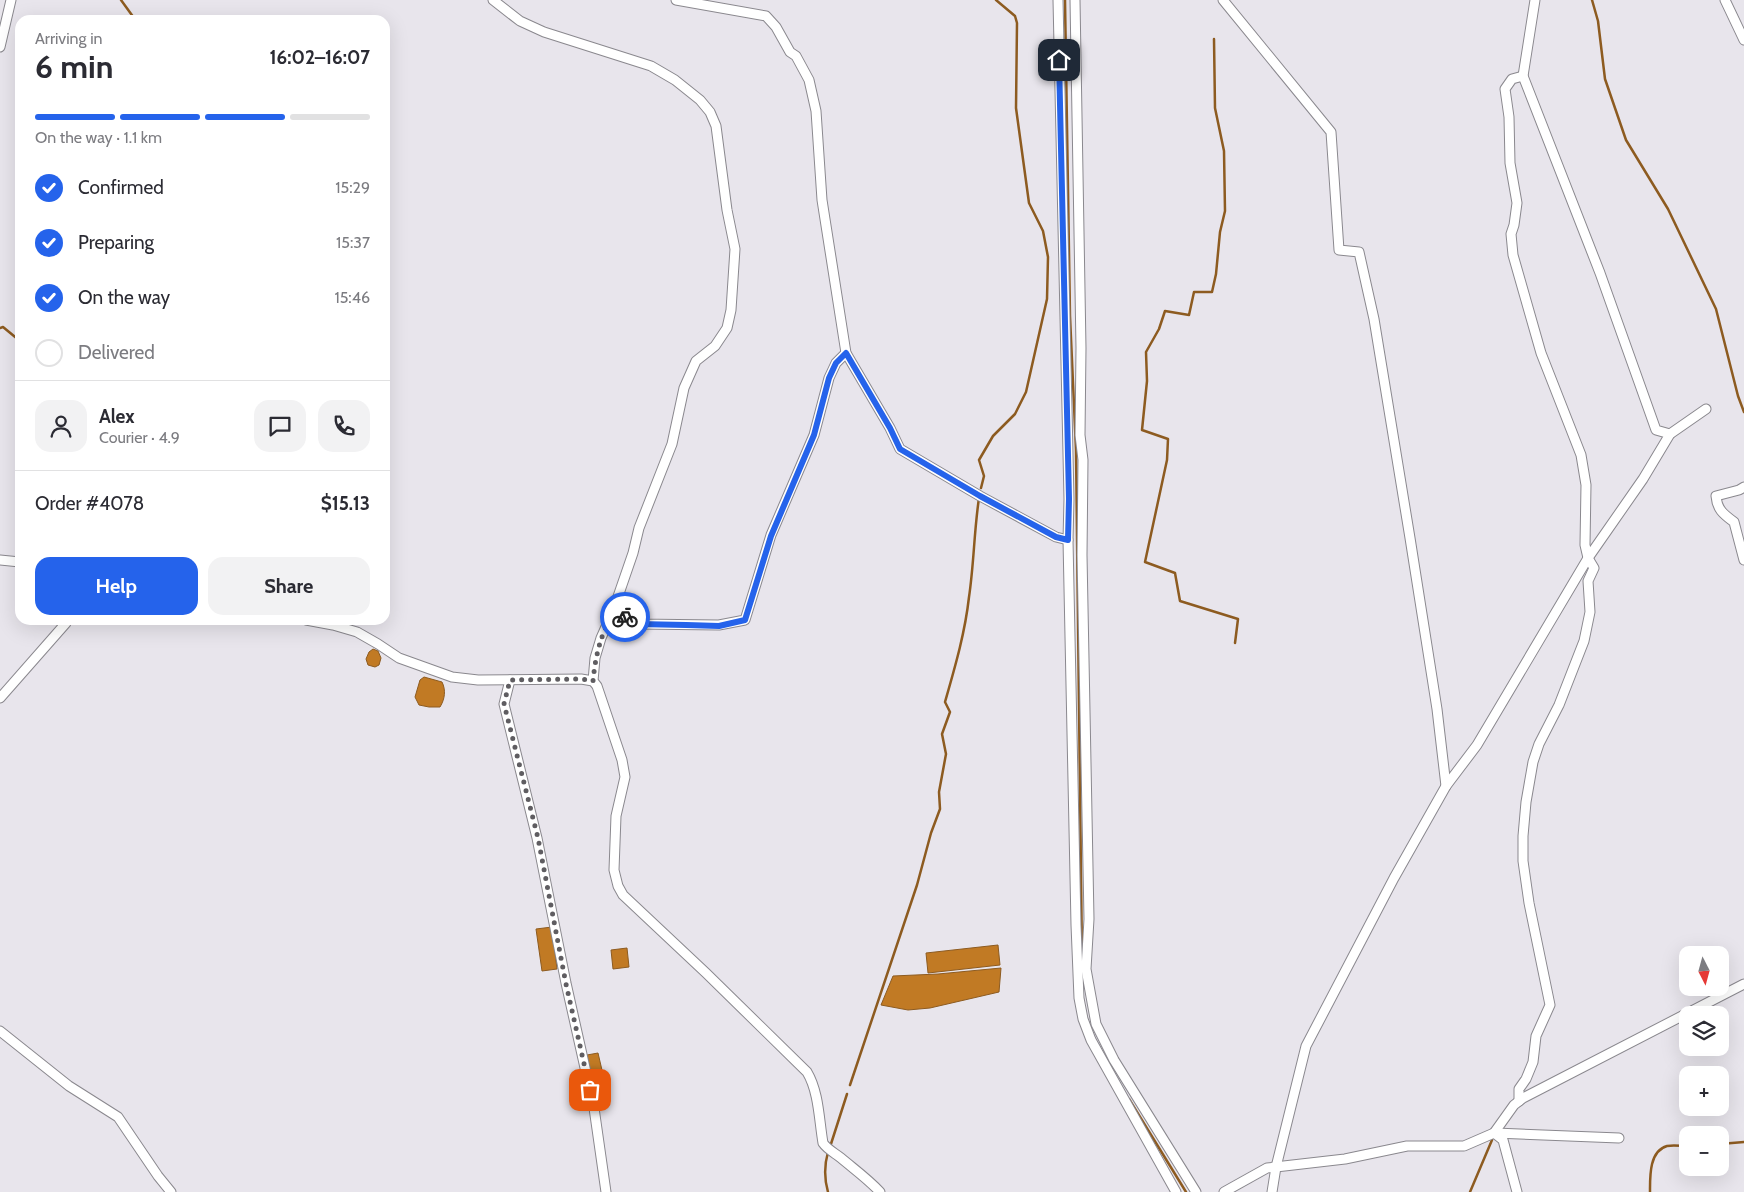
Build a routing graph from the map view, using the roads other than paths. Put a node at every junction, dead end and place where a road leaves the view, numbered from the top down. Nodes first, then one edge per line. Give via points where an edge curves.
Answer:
1 (11, 0) edge
2 (493, 0) edge
3 (676, 0) edge
4 (1058, 0) edge
5 (1076, 0) edge
6 (1224, 0) edge
7 (1535, 0) edge
8 (1725, 0) edge
9 (1744, 40) edge
10 (0, 47) edge
11 (1523, 76) junction
12 (846, 353) junction
13 (1706, 409) dead end
14 (1670, 434) junction
15 (1744, 487) edge
16 (1068, 540) junction
17 (1588, 558) junction
18 (0, 560) edge
19 (1744, 560) edge
20 (15, 562) edge
21 (613, 610) junction
22 (64, 625) edge
23 (334, 625) edge
24 (510, 680) junction
25 (593, 681) junction
26 (0, 698) edge
27 (1446, 786) junction
28 (1744, 984) edge
29 (0, 1031) edge
30 (1519, 1101) junction
31 (1494, 1133) junction
32 (1620, 1138) dead end
33 (1276, 1167) junction
34 (171, 1192) edge
35 (606, 1192) edge
36 (880, 1192) edge
37 (1176, 1192) edge
38 (1196, 1192) edge
39 (1224, 1192) edge
40 (1272, 1192) edge
41 (1517, 1192) edge

1 - 10 street
2 - 21 street via 520,21 544,32 651,66 700,100 716,126 735,249 731,310 727,328 716,346 696,361 689,374 672,444 639,528 634,553
3 - 12 street via 766,16 796,56 809,80 816,111 822,200
4 - 16 street
5 - 38 street via 1089,919 1086,969 1096,1024 1114,1060
6 - 27 street via 1331,132 1339,250 1360,252 1374,319 1438,709
7 - 11 street
8 - 9 street
11 - 14 street via 1600,273 1656,430
11 - 17 street via 1512,79 1505,88 1510,163 1517,203 1511,234 1513,255 1541,353 1581,455 1586,485 1585,545
12 - 16 street via 900,449 980,496 1056,537
12 - 21 street via 836,363 829,378 814,435 771,536 745,620 719,626 637,624
13 - 14 street
14 - 17 street
15 - 19 street via 1716,496 1721,513 1734,522
16 - 37 street via 1079,998 1091,1040
17 - 27 street via 1476,745
17 - 30 street via 1594,568 1588,581 1590,612 1584,641 1559,705 1539,744 1526,802 1523,861 1528,903 1550,1005 1536,1036 1533,1062 1519,1089
18 - 20 street
21 - 25 street via 601,638
22 - 26 street
23 - 24 street via 357,632 399,658 452,677
24 - 25 street
24 - 35 street via 504,704 538,838 594,1108
25 - 36 street via 622,760 625,777 616,816 614,870 623,896 807,1072 812,1080 826,1148 840,1156
27 - 33 street via 1306,1046
28 - 30 street
29 - 34 street via 69,1086 118,1116
30 - 31 street
31 - 32 street
31 - 33 street via 1464,1146 1407,1146 1344,1159
31 - 41 street via 1503,1140
33 - 39 street via 1260,1170
33 - 40 street

